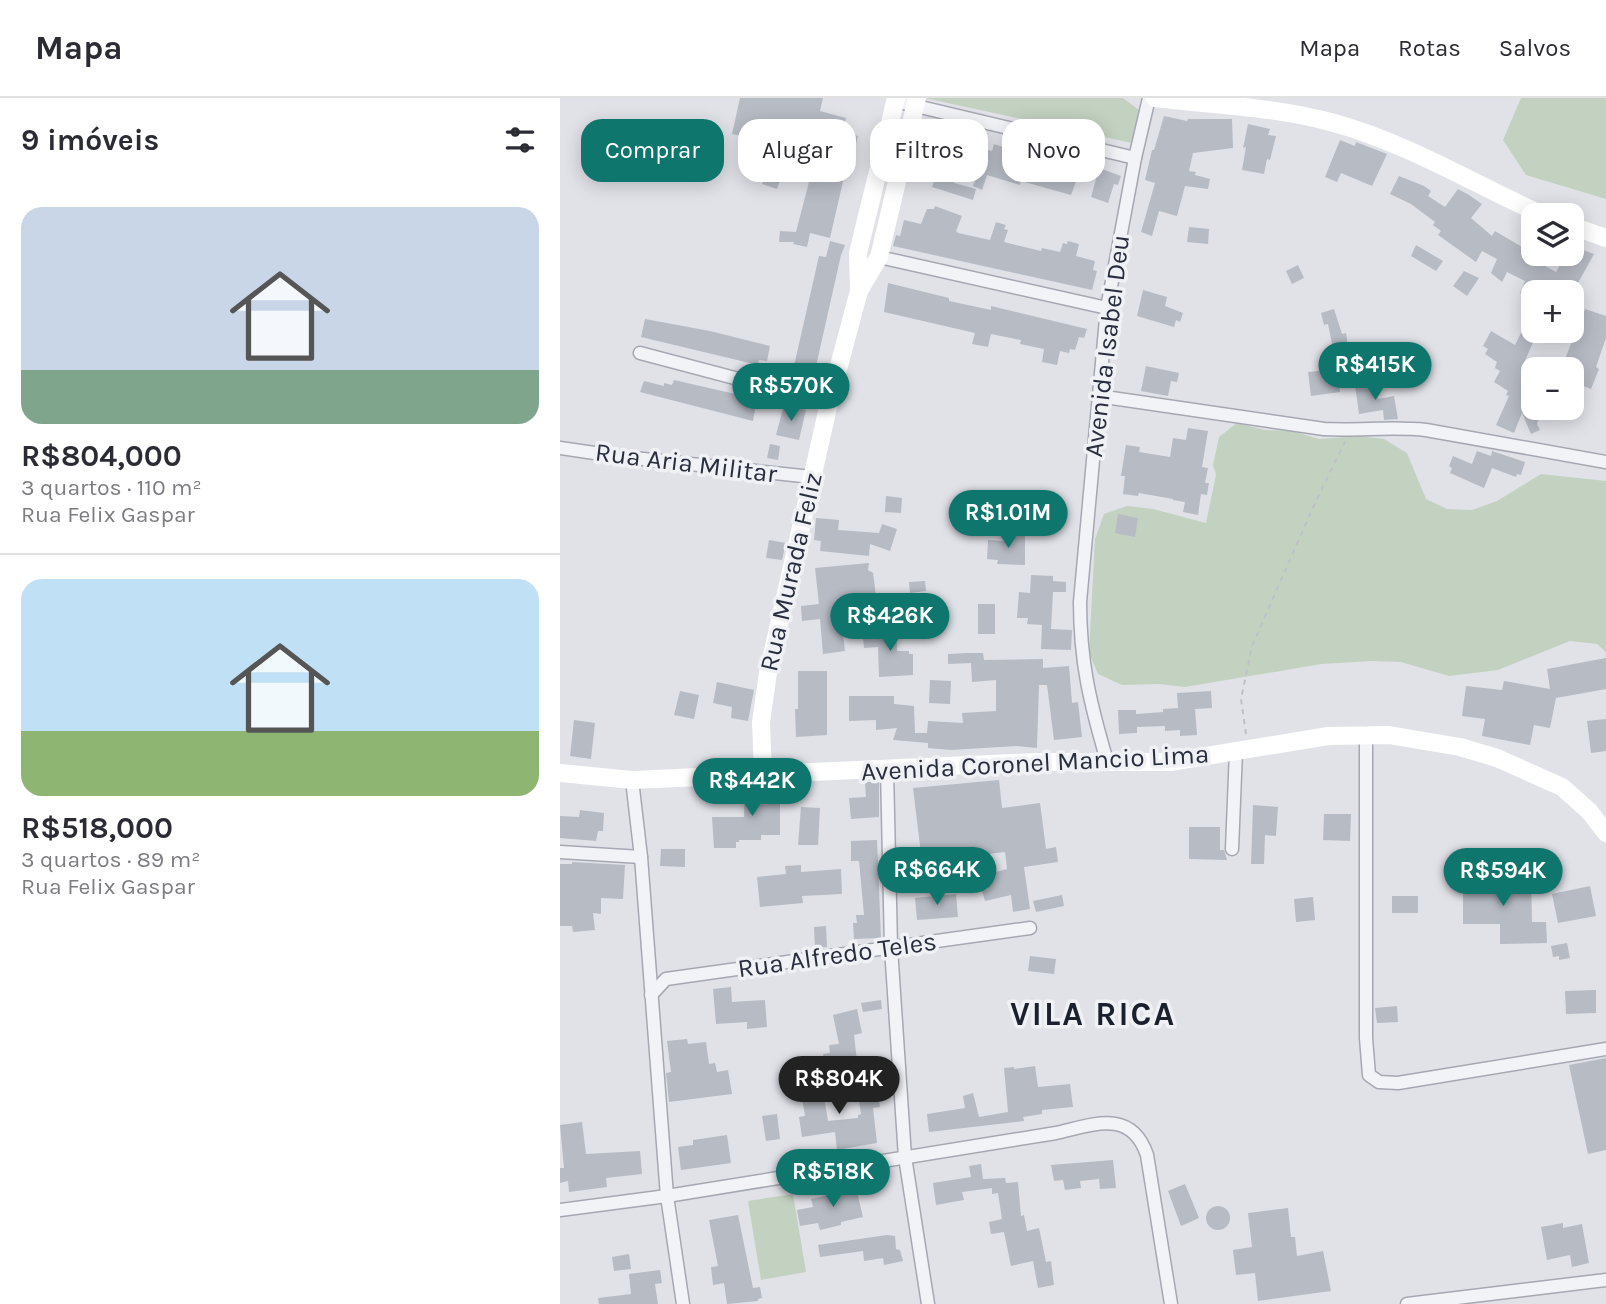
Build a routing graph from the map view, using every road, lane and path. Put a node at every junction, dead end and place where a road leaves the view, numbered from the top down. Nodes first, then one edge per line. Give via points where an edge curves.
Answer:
1 (1149, 98) edge
2 (1155, 98) edge
3 (895, 100) edge
4 (916, 101) edge
5 (890, 119) edge
6 (1135, 158) junction
7 (874, 182) edge
8 (892, 182) edge
9 (896, 183) junction
10 (1521, 204) edge
11 (1584, 230) edge
12 (1606, 238) edge
13 (879, 257) junction
14 (859, 291) junction
15 (1107, 308) junction
16 (640, 353) dead end
17 (1098, 396) junction
18 (829, 403) junction
19 (1350, 431) junction
20 (560, 448) edge
21 (1606, 462) edge
22 (812, 477) junction
23 (1366, 734) junction
24 (1242, 750) junction
25 (1107, 761) junction
26 (887, 769) junction
27 (560, 773) edge
28 (763, 775) junction
29 (632, 780) junction
30 (1606, 833) edge
31 (1233, 849) dead end
32 (560, 852) edge
33 (641, 857) junction
34 (1030, 928) dead end
35 (891, 948) junction
36 (651, 995) junction
37 (1606, 1049) edge
38 (905, 1157) junction
39 (667, 1196) junction
40 (560, 1210) edge
41 (1606, 1280) edge
42 (682, 1304) edge
43 (928, 1304) edge
44 (1171, 1304) edge
45 (1407, 1304) edge

1 - 6 street, Avenida Isabel Deu
2 - 10 street via 1336,123 1418,155
3 - 4 street
3 - 5 street, Rua Murada Feliz
4 - 6 street
4 - 9 street, Rua Murada Feliz
6 - 15 street, Avenida Isabel Deu
7 - 14 street, Rua Murada Feliz via 858,253
8 - 9 street
9 - 13 street, Rua Murada Feliz
11 - 12 street
13 - 14 street, Rua Murada Feliz
13 - 15 street
14 - 18 street, Rua Murada Feliz
15 - 17 street, Avenida Isabel Deu
16 - 18 street
17 - 19 street
17 - 25 street, Avenida Isabel Deu via 1080,627 1088,693
18 - 22 street, Rua Murada Feliz
19 - 21 street via 1426,430
19 - 24 path via 1252,646 1241,699
20 - 22 street, Rua Aria Militar
22 - 28 street, Rua Murada Feliz via 763,700
23 - 24 street, Avenida Coronel Mancio Lima
23 - 30 street, Avenida Coronel Mancio Lima via 1414,738 1497,758 1562,787 1590,811
23 - 37 street via 1369,1075 1388,1084
24 - 25 street, Avenida Coronel Mancio Lima via 1170,762
24 - 31 street
25 - 26 street, Avenida Coronel Mancio Lima
26 - 28 street, Avenida Coronel Mancio Lima
26 - 35 street
27 - 29 street, Avenida Coronel Mancio Lima
28 - 29 street, Avenida Coronel Mancio Lima
29 - 33 street
32 - 33 street
33 - 36 street
34 - 35 street, Rua Alfredo Teles
35 - 36 street, Rua Alfredo Teles via 666,979
35 - 38 street
36 - 39 street
38 - 39 street
38 - 43 street
38 - 44 street via 1108,1122 1126,1127 1137,1134 1147,1155
39 - 40 street
39 - 42 street
41 - 45 street

